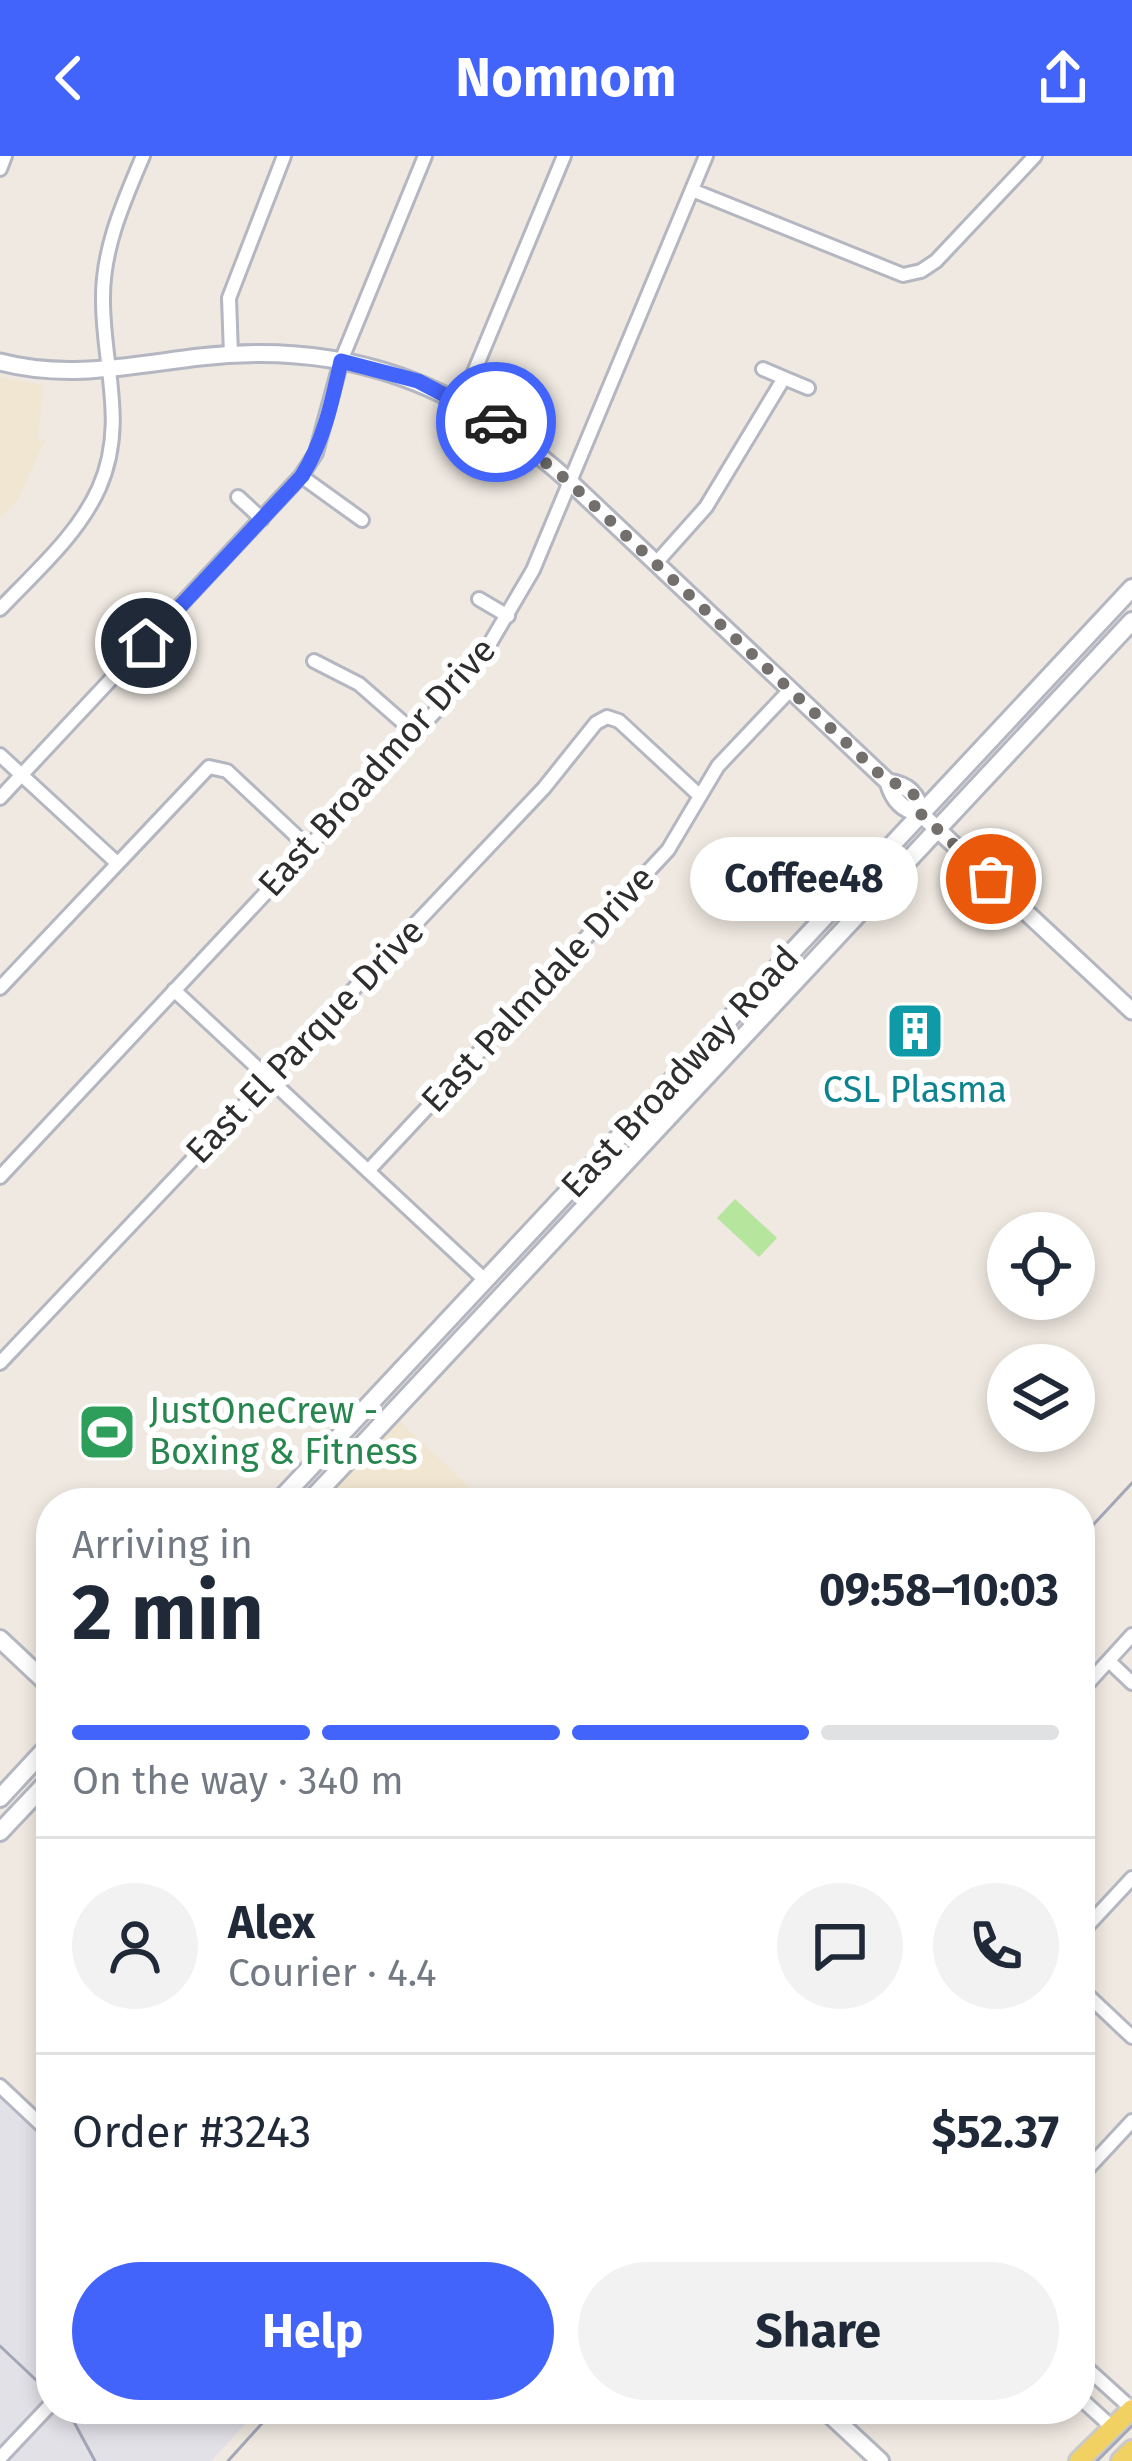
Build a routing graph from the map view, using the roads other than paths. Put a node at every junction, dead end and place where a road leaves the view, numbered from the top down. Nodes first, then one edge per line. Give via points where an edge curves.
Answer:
1 (5, 156) edge
2 (143, 156) edge
3 (284, 156) edge
4 (425, 156) edge
5 (564, 156) edge
6 (706, 156) edge
7 (1035, 156) edge
8 (0, 169) edge
9 (692, 190) junction
10 (231, 355) junction
11 (341, 361) junction
12 (0, 362) edge
13 (112, 369) junction
14 (763, 369) dead end
15 (784, 377) junction
16 (808, 388) dead end
17 (462, 401) junction
18 (302, 476) junction
19 (569, 482) junction
20 (238, 497) dead end
21 (262, 519) junction
22 (362, 520) dead end
23 (656, 563) junction
24 (1132, 588) edge
25 (479, 599) dead end
26 (0, 609) edge
27 (508, 616) junction
28 (1102, 619) junction
29 (1126, 628) edge
30 (314, 661) dead end
31 (790, 689) junction
32 (415, 733) junction
33 (0, 754) edge
34 (22, 775) junction
35 (700, 796) junction
36 (0, 798) edge
37 (921, 814) junction
38 (938, 829) junction
39 (308, 847) junction
40 (117, 863) junction
41 (0, 988) edge
42 (174, 990) junction
43 (1132, 1011) edge
44 (703, 1048) junction
45 (718, 1065) junction
46 (268, 1078) junction
47 (368, 1171) junction
48 (0, 1177) edge
49 (485, 1280) junction
50 (502, 1296) junction
51 (0, 1364) edge
52 (303, 1488) edge
53 (305, 1488) edge
54 (1132, 1636) edge
55 (0, 1639) edge
56 (1109, 1661) junction
57 (36, 1673) edge
58 (1095, 1676) edge
59 (1132, 1683) edge
60 (36, 1759) edge
61 (36, 1794) edge
62 (0, 1798) edge
63 (0, 1832) edge
64 (1132, 1878) edge
65 (1095, 1918) edge
66 (1095, 2002) edge
67 (1132, 2037) edge
68 (0, 2086) edge
69 (36, 2120) edge
70 (1132, 2121) edge
71 (1095, 2161) edge
72 (1095, 2376) edge
73 (1132, 2409) edge
74 (1095, 2412) edge
75 (36, 2420) edge
76 (840, 2424) edge
77 (1113, 2428) junction
78 (1132, 2450) edge
79 (0, 2458) edge
80 (880, 2461) edge
81 (1079, 2461) edge
82 (1121, 2461) edge

1 - 8 street
2 - 13 street via 108,251 103,298
3 - 10 street via 230,298
4 - 11 street
5 - 17 street
6 - 9 street, East Broadmor Drive
7 - 9 street via 936,261 912,274 885,271
9 - 19 street, East Broadmor Drive
10 - 11 street
10 - 13 street
11 - 17 street
11 - 18 street via 321,441
12 - 13 street
13 - 26 street via 114,431 100,486 74,529
14 - 15 street
15 - 16 street
15 - 23 street via 706,507
17 - 19 street
18 - 21 street
18 - 22 street
19 - 23 street
19 - 27 street, East Broadmor Drive
20 - 21 street
21 - 34 street
23 - 31 street
24 - 28 main road, East Broadway Road
25 - 27 street
27 - 32 street, East Broadmor Drive
28 - 29 main road
28 - 37 main road, East Broadway Road
29 - 38 main road, East Broadway Road
30 - 32 street via 359,684
31 - 35 street, East Palmdale Drive
31 - 37 street via 888,782 892,796
32 - 39 street, East Broadmor Drive
33 - 34 street
34 - 36 street
34 - 40 street
35 - 46 street, East El Parque Drive via 619,721 596,723
35 - 47 street, East Palmdale Drive via 668,850
37 - 38 street
37 - 44 main road, East Broadway Road
38 - 43 street
38 - 45 main road, East Broadway Road
39 - 40 street via 214,766
39 - 42 street, East Broadmor Drive
40 - 41 street
42 - 46 street
42 - 48 street, East Broadmor Drive
44 - 45 main road
44 - 49 main road, East Broadway Road
45 - 50 main road, East Broadway Road
46 - 47 street
46 - 51 street, East El Parque Drive
47 - 49 street
49 - 50 main road
49 - 52 main road, East Broadway Road
50 - 53 main road, East Broadway Road
54 - 56 street
55 - 57 main road
56 - 58 street
56 - 59 street
60 - 62 main road
61 - 63 main road
64 - 65 street
66 - 67 street
68 - 69 street
70 - 71 street
72 - 73 street
73 - 77 main road
74 - 77 street
75 - 79 street
76 - 80 main road
77 - 81 main road
78 - 82 main road

